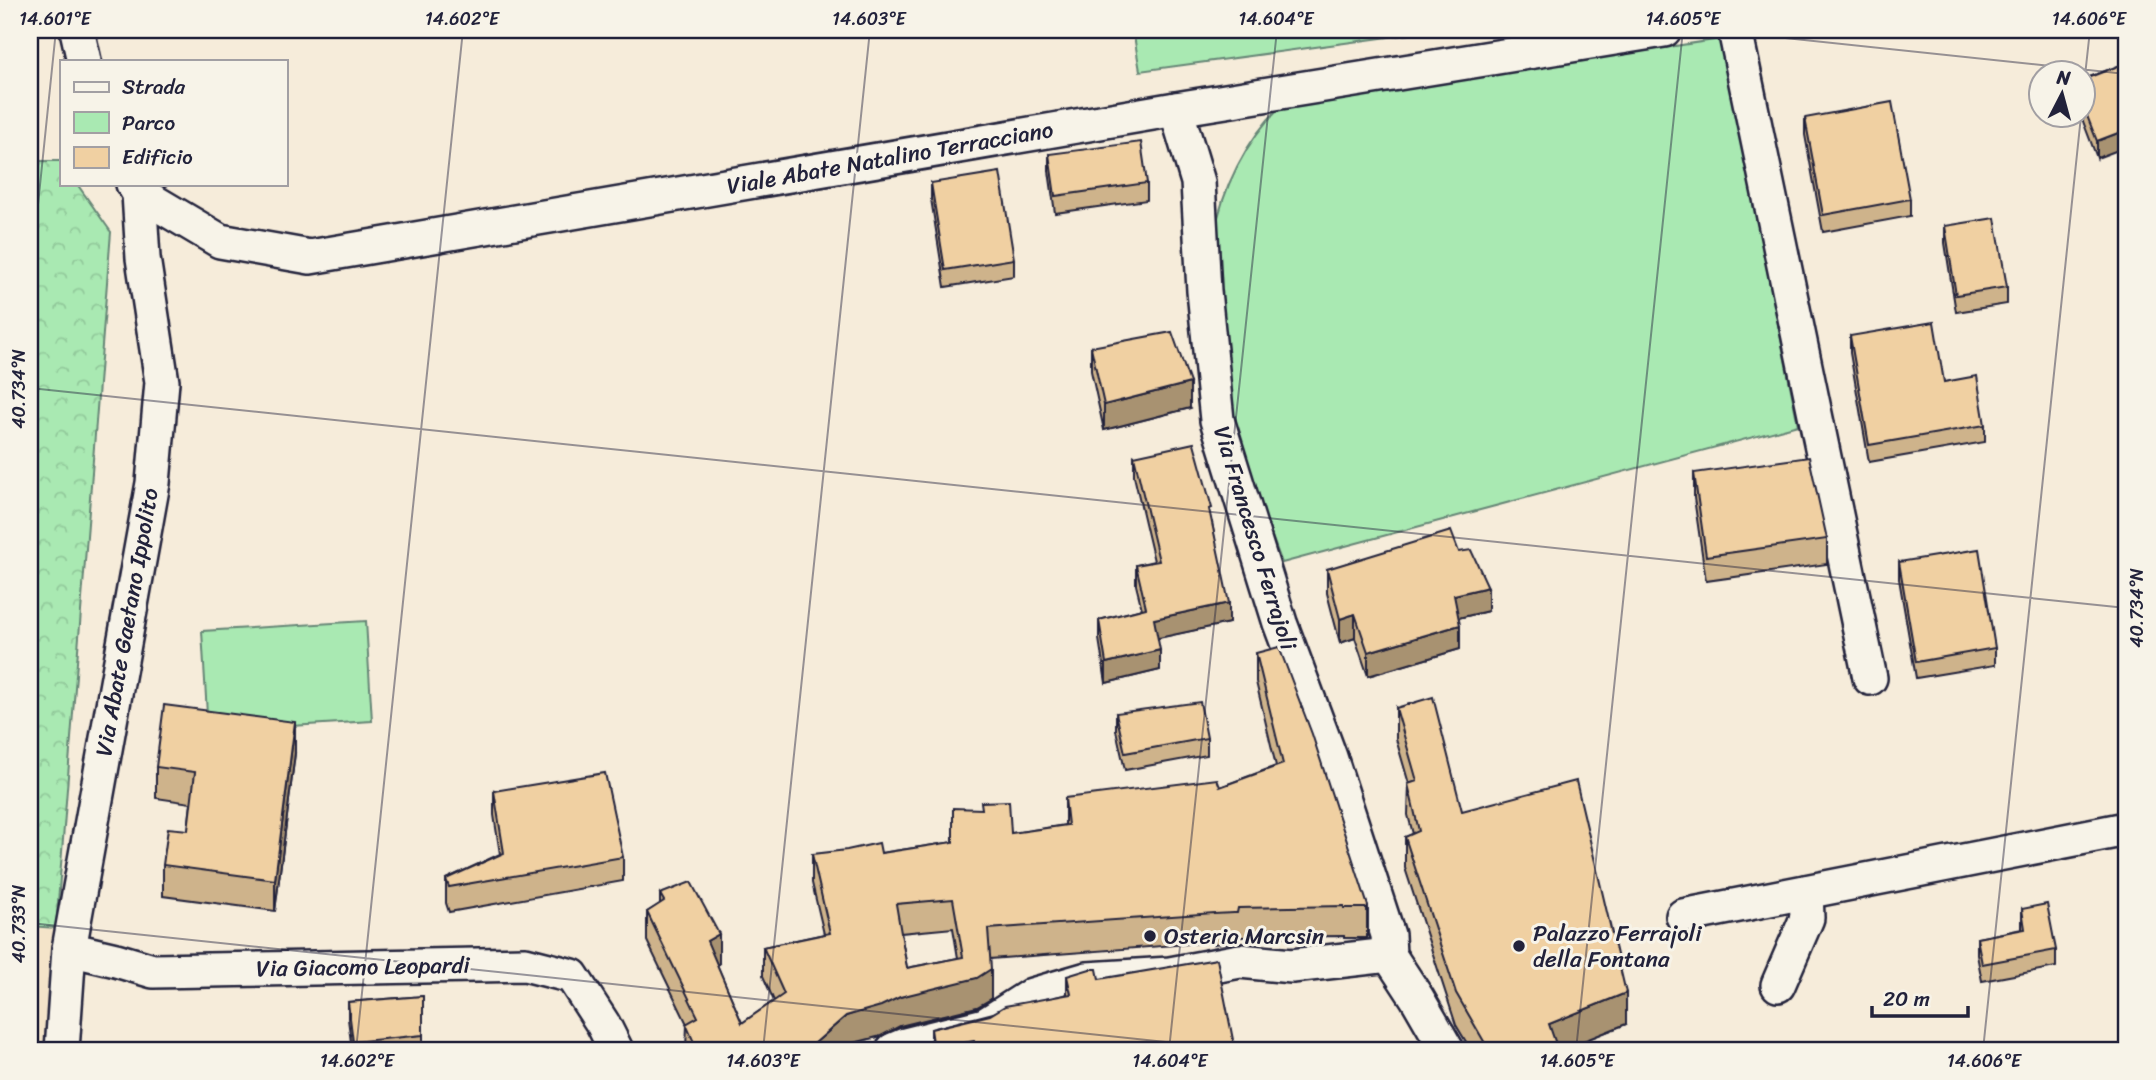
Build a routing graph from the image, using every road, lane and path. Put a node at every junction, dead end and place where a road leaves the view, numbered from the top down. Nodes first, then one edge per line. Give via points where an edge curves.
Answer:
1 (77, 30) edge
2 (1664, 30) edge
3 (1735, 30) edge
4 (1613, 34) edge
5 (84, 60) edge
6 (1176, 108) junction
7 (136, 188) edge
8 (1870, 678) dead end
9 (2126, 829) edge
10 (1806, 892) junction
11 (1683, 916) dead end
12 (69, 950) junction
13 (1389, 955) junction
14 (1778, 985) dead end
15 (62, 1050) edge
16 (616, 1050) edge
17 (894, 1050) edge
18 (1447, 1050) edge

1 - 5 street
2 - 4 street, Viale Abate Natalino Terracciano
3 - 8 street
4 - 6 street, Viale Abate Natalino Terracciano
6 - 7 street, Viale Abate Natalino Terracciano via 310,257 219,241
6 - 13 street, Via Francesco Ferrajoli via 1198,183 1217,420 1280,623 1388,935
7 - 12 street, Via Abate Gaetano Ippolito via 162,382 153,483
9 - 10 street
10 - 11 street
10 - 14 street via 1807,918
12 - 15 street, Via Abate Gaetano Ippolito
12 - 16 street, Via Giacomo Leopardi via 153,971 525,964 572,976
13 - 17 street via 1292,966 1240,961 1170,974 1087,979 1032,995 985,1025
13 - 18 street

